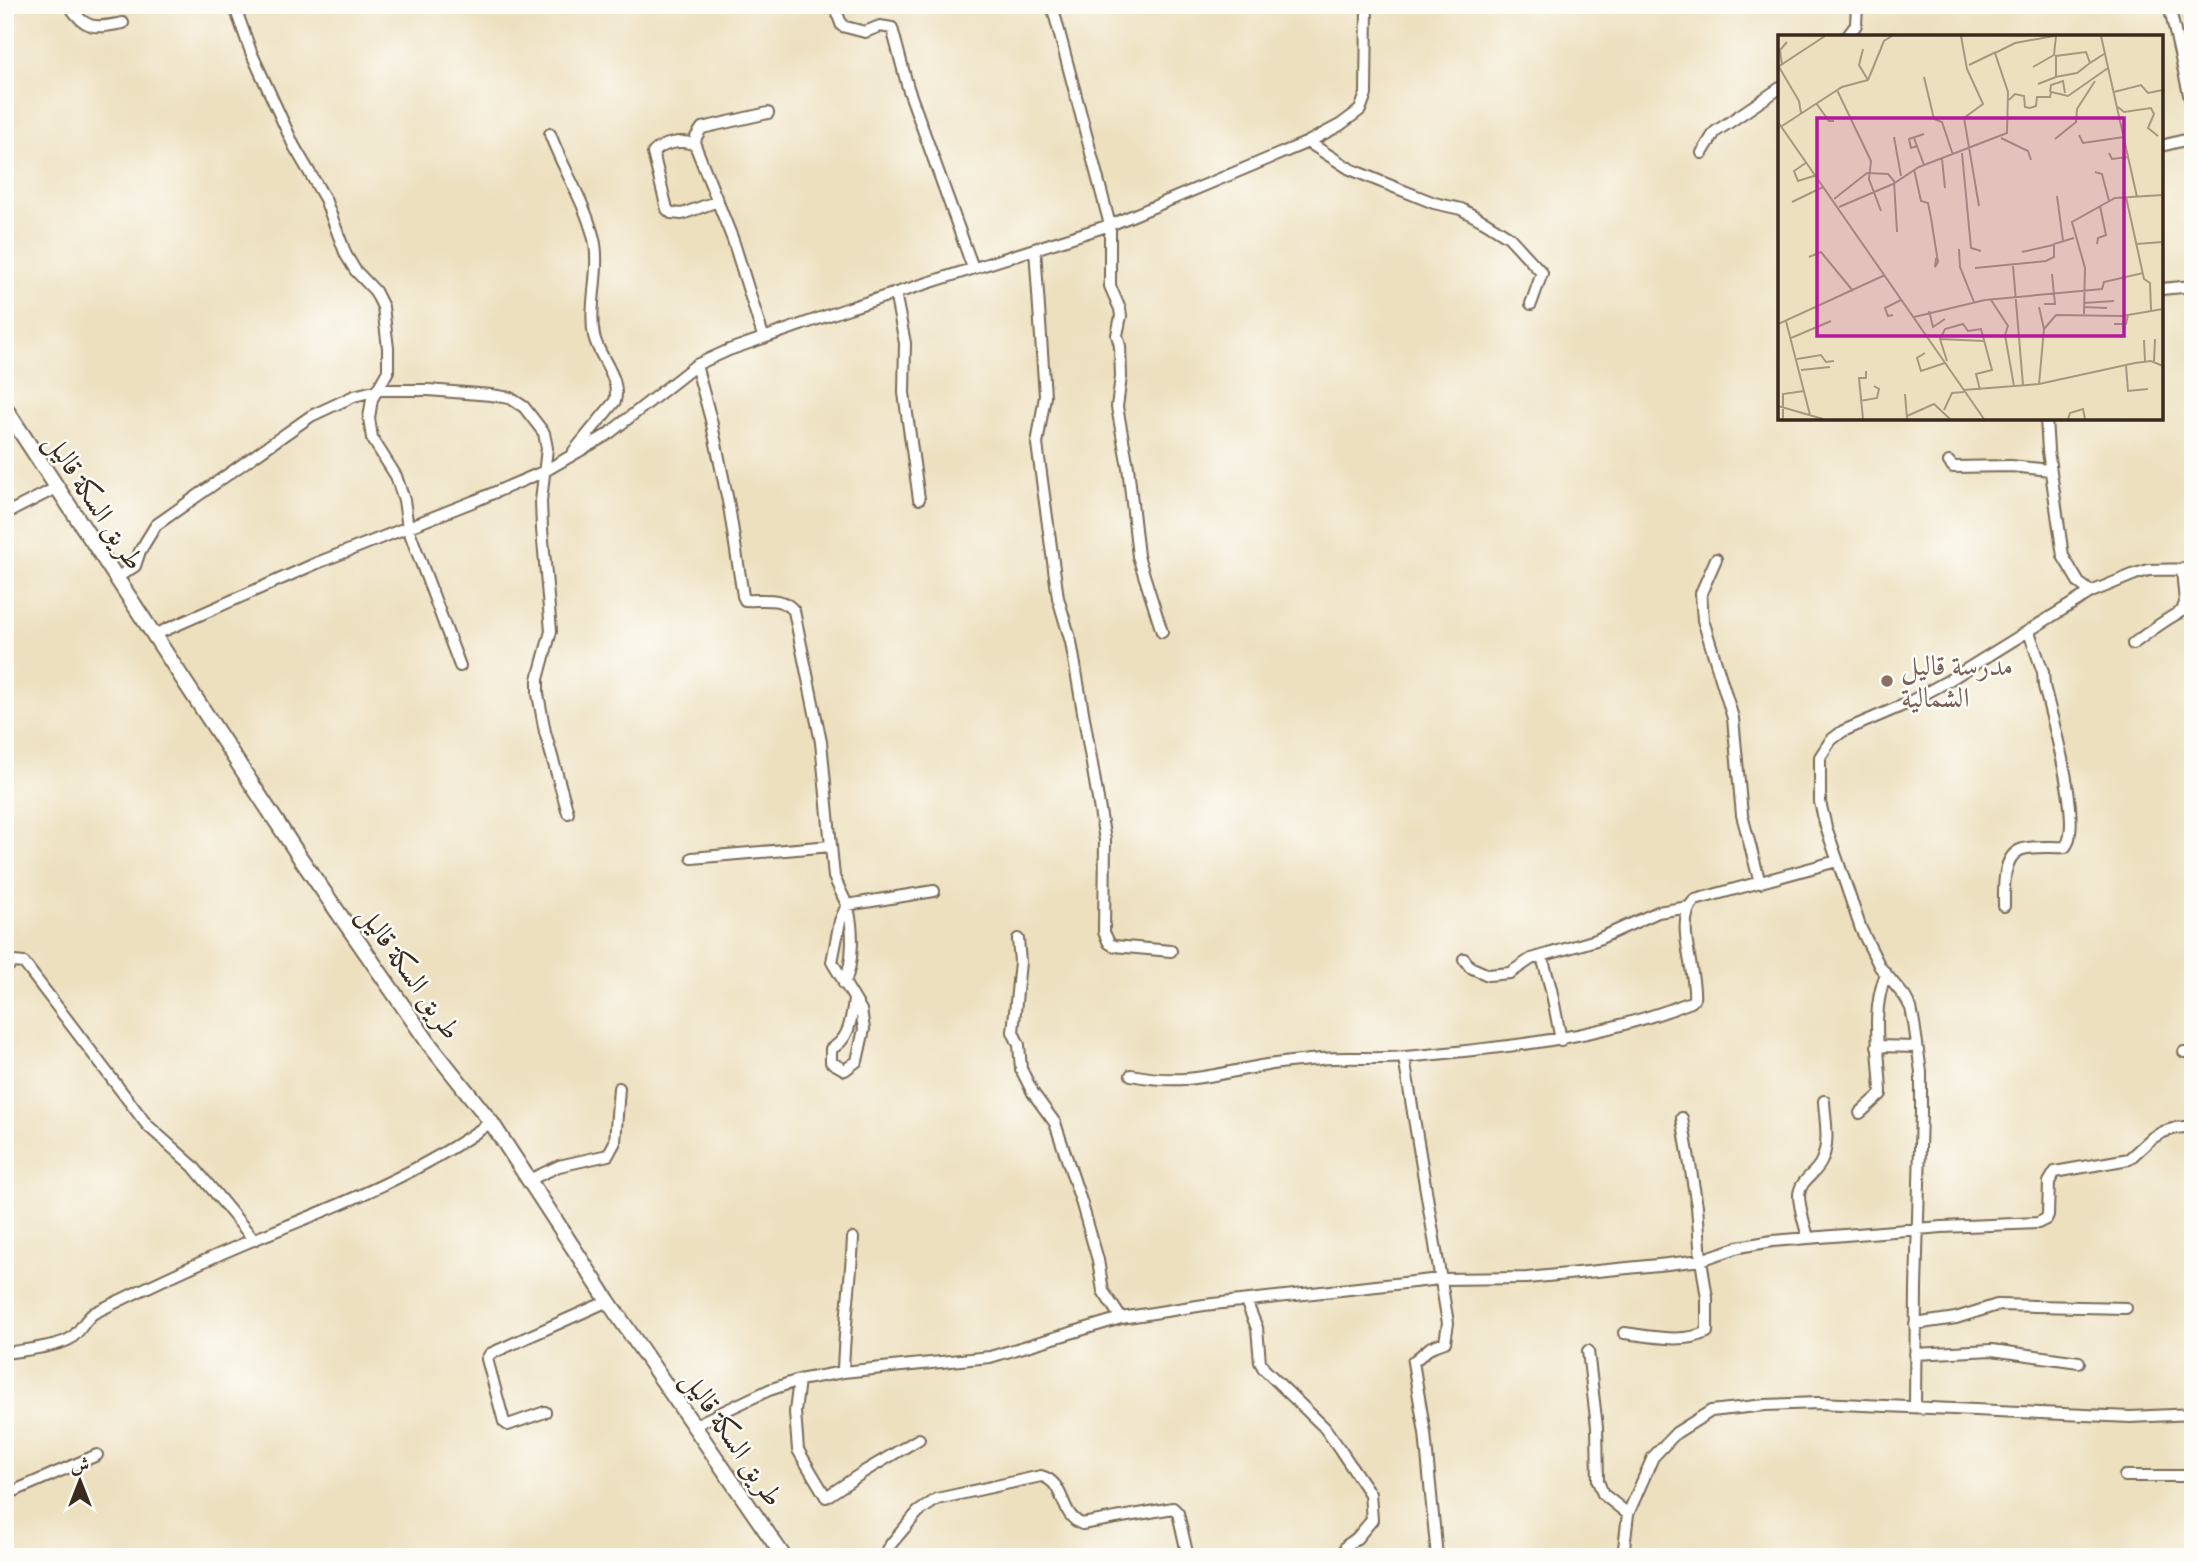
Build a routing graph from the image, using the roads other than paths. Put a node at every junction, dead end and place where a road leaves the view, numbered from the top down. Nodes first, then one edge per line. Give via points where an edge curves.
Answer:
1 (69, 5) edge
2 (234, 5) edge
3 (834, 5) edge
4 (1052, 5) edge
5 (1367, 5) edge
6 (1857, 5) edge
7 (2169, 5) edge
8 (123, 23) dead end
9 (1848, 35) edge
10 (1778, 89) edge
11 (2193, 112) edge
12 (768, 113) dead end
13 (550, 134) dead end
14 (2193, 138) edge
15 (1308, 142) junction
16 (695, 145) junction
17 (2163, 146) edge
18 (1702, 153) dead end
19 (718, 201) junction
20 (1110, 225) junction
21 (1035, 249) junction
22 (973, 268) junction
23 (2193, 286) edge
24 (2163, 289) edge
25 (895, 293) junction
26 (1531, 303) dead end
27 (763, 336) junction
28 (696, 365) junction
29 (378, 390) junction
30 (5, 408) edge
31 (2046, 420) edge
32 (565, 461) junction
33 (1949, 462) dead end
34 (2050, 470) junction
35 (545, 471) junction
36 (58, 488) junction
37 (919, 499) dead end
38 (5, 514) edge
39 (408, 528) junction
40 (1716, 559) dead end
41 (2188, 569) edge
42 (116, 578) junction
43 (2091, 592) junction
44 (1162, 632) dead end
45 (2029, 632) junction
46 (154, 635) junction
47 (2133, 644) dead end
48 (460, 666) dead end
49 (568, 813) dead end
50 (831, 846) junction
51 (692, 858) dead end
52 (1837, 861) junction
53 (1760, 883) junction
54 (934, 891) dead end
55 (848, 905) junction
56 (2004, 906) dead end
57 (1689, 907) junction
58 (1018, 939) dead end
59 (1171, 951) dead end
60 (850, 952) junction
61 (1542, 957) junction
62 (1464, 960) dead end
63 (832, 962) junction
64 (5, 968) edge
65 (1886, 974) junction
66 (844, 984) junction
67 (854, 1000) junction
68 (1561, 1040) junction
69 (1877, 1046) junction
70 (1917, 1046) junction
71 (1404, 1058) junction
72 (1131, 1075) dead end
73 (619, 1088) dead end
74 (1824, 1101) dead end
75 (1860, 1113) dead end
76 (1682, 1118) dead end
77 (491, 1122) junction
78 (2193, 1126) edge
79 (529, 1180) junction
80 (1917, 1229) junction
81 (853, 1238) dead end
82 (1808, 1238) junction
83 (254, 1240) junction
84 (1701, 1260) junction
85 (1440, 1279) junction
86 (608, 1301) junction
87 (1246, 1301) junction
88 (2126, 1308) dead end
89 (1121, 1318) junction
90 (1915, 1324) junction
91 (1624, 1333) dead end
92 (1588, 1351) dead end
93 (5, 1353) edge
94 (1915, 1354) junction
95 (2079, 1362) dead end
96 (843, 1372) junction
97 (799, 1380) junction
98 (1915, 1406) junction
99 (545, 1412) dead end
100 (2193, 1414) edge
101 (695, 1425) junction
102 (919, 1439) dead end
103 (97, 1455) dead end
104 (2125, 1476) dead end
105 (2193, 1476) edge
106 (5, 1495) edge
107 (1628, 1514) junction
108 (784, 1557) edge
109 (884, 1557) edge
110 (1188, 1557) edge
111 (1345, 1557) edge
112 (1437, 1557) edge
113 (1623, 1557) edge

1 - 8 street via 81,22 90,26
2 - 29 street via 294,146 325,199 346,255 383,307 388,371
3 - 22 street via 842,26 865,32 880,26 892,28 908,88
4 - 20 street
5 - 15 street via 1366,94 1360,110
6 - 9 street via 1856,25
7 - 11 street
10 - 18 street via 1715,132
12 - 16 street via 702,128
13 - 32 street via 594,239 593,328 617,394
14 - 17 street
15 - 20 street
15 - 26 street via 1350,169 1434,203 1461,209 1509,237 1542,273
16 - 19 street
16 - 19 street via 681,142 653,153 667,209 682,214
19 - 27 street
20 - 21 street
20 - 44 street via 1110,286 1121,316 1117,407 1138,556
21 - 22 street
21 - 59 street via 1045,396 1037,444 1058,598 1071,642 1105,840 1104,932 1114,946
22 - 25 street
23 - 24 street
25 - 27 street
25 - 37 street via 905,343 904,393
27 - 28 street
28 - 32 street via 607,435
28 - 50 street via 716,445 743,596 746,600 781,601 794,611 821,741
29 - 35 street via 510,398 535,418 544,433
29 - 39 street via 369,418 372,438 396,477
29 - 42 street via 311,416 156,525 135,566
30 - 36 main road, طريق السكة قاليل
31 - 34 street
32 - 35 street
33 - 34 street via 1953,467
34 - 43 street via 2063,556 2079,583
35 - 39 street
35 - 49 street via 542,529 551,631 538,694
36 - 38 street
36 - 42 main road, طريق السكة قاليل
39 - 46 street
39 - 48 street
40 - 53 street via 1701,593 1703,620 1734,718 1742,816
41 - 43 street via 2149,570
41 - 47 street via 2182,611
42 - 46 main road, طريق السكة قاليل
43 - 45 street
45 - 52 street via 1906,704 1831,740 1820,757 1819,783
45 - 56 street via 2043,672 2069,794 2070,838 2065,847 2021,850 2009,859
46 - 77 main road, طريق السكة قاليل via 301,859 407,1012
50 - 51 street
50 - 55 street via 834,877
52 - 53 street
52 - 65 street via 1861,929
53 - 57 street via 1700,897
54 - 55 street
55 - 60 street via 853,923
55 - 63 street via 840,920
57 - 61 street via 1658,912 1596,940
57 - 68 street via 1686,931 1691,1002 1638,1022
58 - 89 street via 1013,1032 1021,1069 1055,1123 1081,1201 1103,1291
60 - 63 street
60 - 66 street via 850,972
61 - 62 street via 1499,975 1477,972
61 - 68 street
63 - 66 street
64 - 83 street via 14,962 24,963 147,1125 193,1166
65 - 69 street via 1879,992
65 - 70 street via 1911,1008
66 - 67 street
67 - 67 street via 864,1029 856,1061 845,1070 831,1062 831,1049 841,1044 850,1028
68 - 71 street
69 - 70 street
69 - 75 street via 1881,1094
70 - 80 street via 1921,1072
71 - 72 street via 1322,1059 1195,1080
71 - 85 street
73 - 79 street via 615,1142 608,1155 559,1166
74 - 82 street via 1827,1144 1822,1161 1805,1179 1799,1196
76 - 84 street
77 - 79 main road, طريق السكة قاليل
77 - 83 street via 396,1178
78 - 80 street via 2163,1132 2129,1159 2055,1172 2049,1182 2048,1216 2043,1221
79 - 86 main road, طريق السكة قاليل
80 - 82 street
80 - 90 street
81 - 96 street
82 - 84 street via 1739,1247
83 - 93 street via 94,1313 64,1343
84 - 85 street via 1527,1278
84 - 91 street via 1707,1332 1665,1338
85 - 87 street
85 - 112 street via 1448,1323 1445,1342 1413,1362 1426,1433
86 - 99 street via 486,1359 504,1422
86 - 101 main road, طريق السكة قاليل
87 - 89 street
87 - 111 street via 1257,1328 1264,1369 1324,1427 1370,1494 1372,1520 1346,1546
88 - 90 street via 1997,1305
89 - 96 street via 990,1357
90 - 94 street
92 - 107 street via 1598,1481 1603,1494
94 - 95 street via 1992,1350
94 - 98 street
96 - 97 street
97 - 101 street
97 - 102 street via 795,1412 798,1450 826,1497
98 - 100 street via 2130,1417
98 - 107 street via 1819,1403 1711,1411 1676,1433 1653,1457
101 - 108 main road, طريق السكة قاليل
103 - 106 street
104 - 105 street
107 - 113 street
109 - 110 street via 918,1512 937,1499 1041,1476 1051,1478 1069,1514 1082,1524 1173,1508

